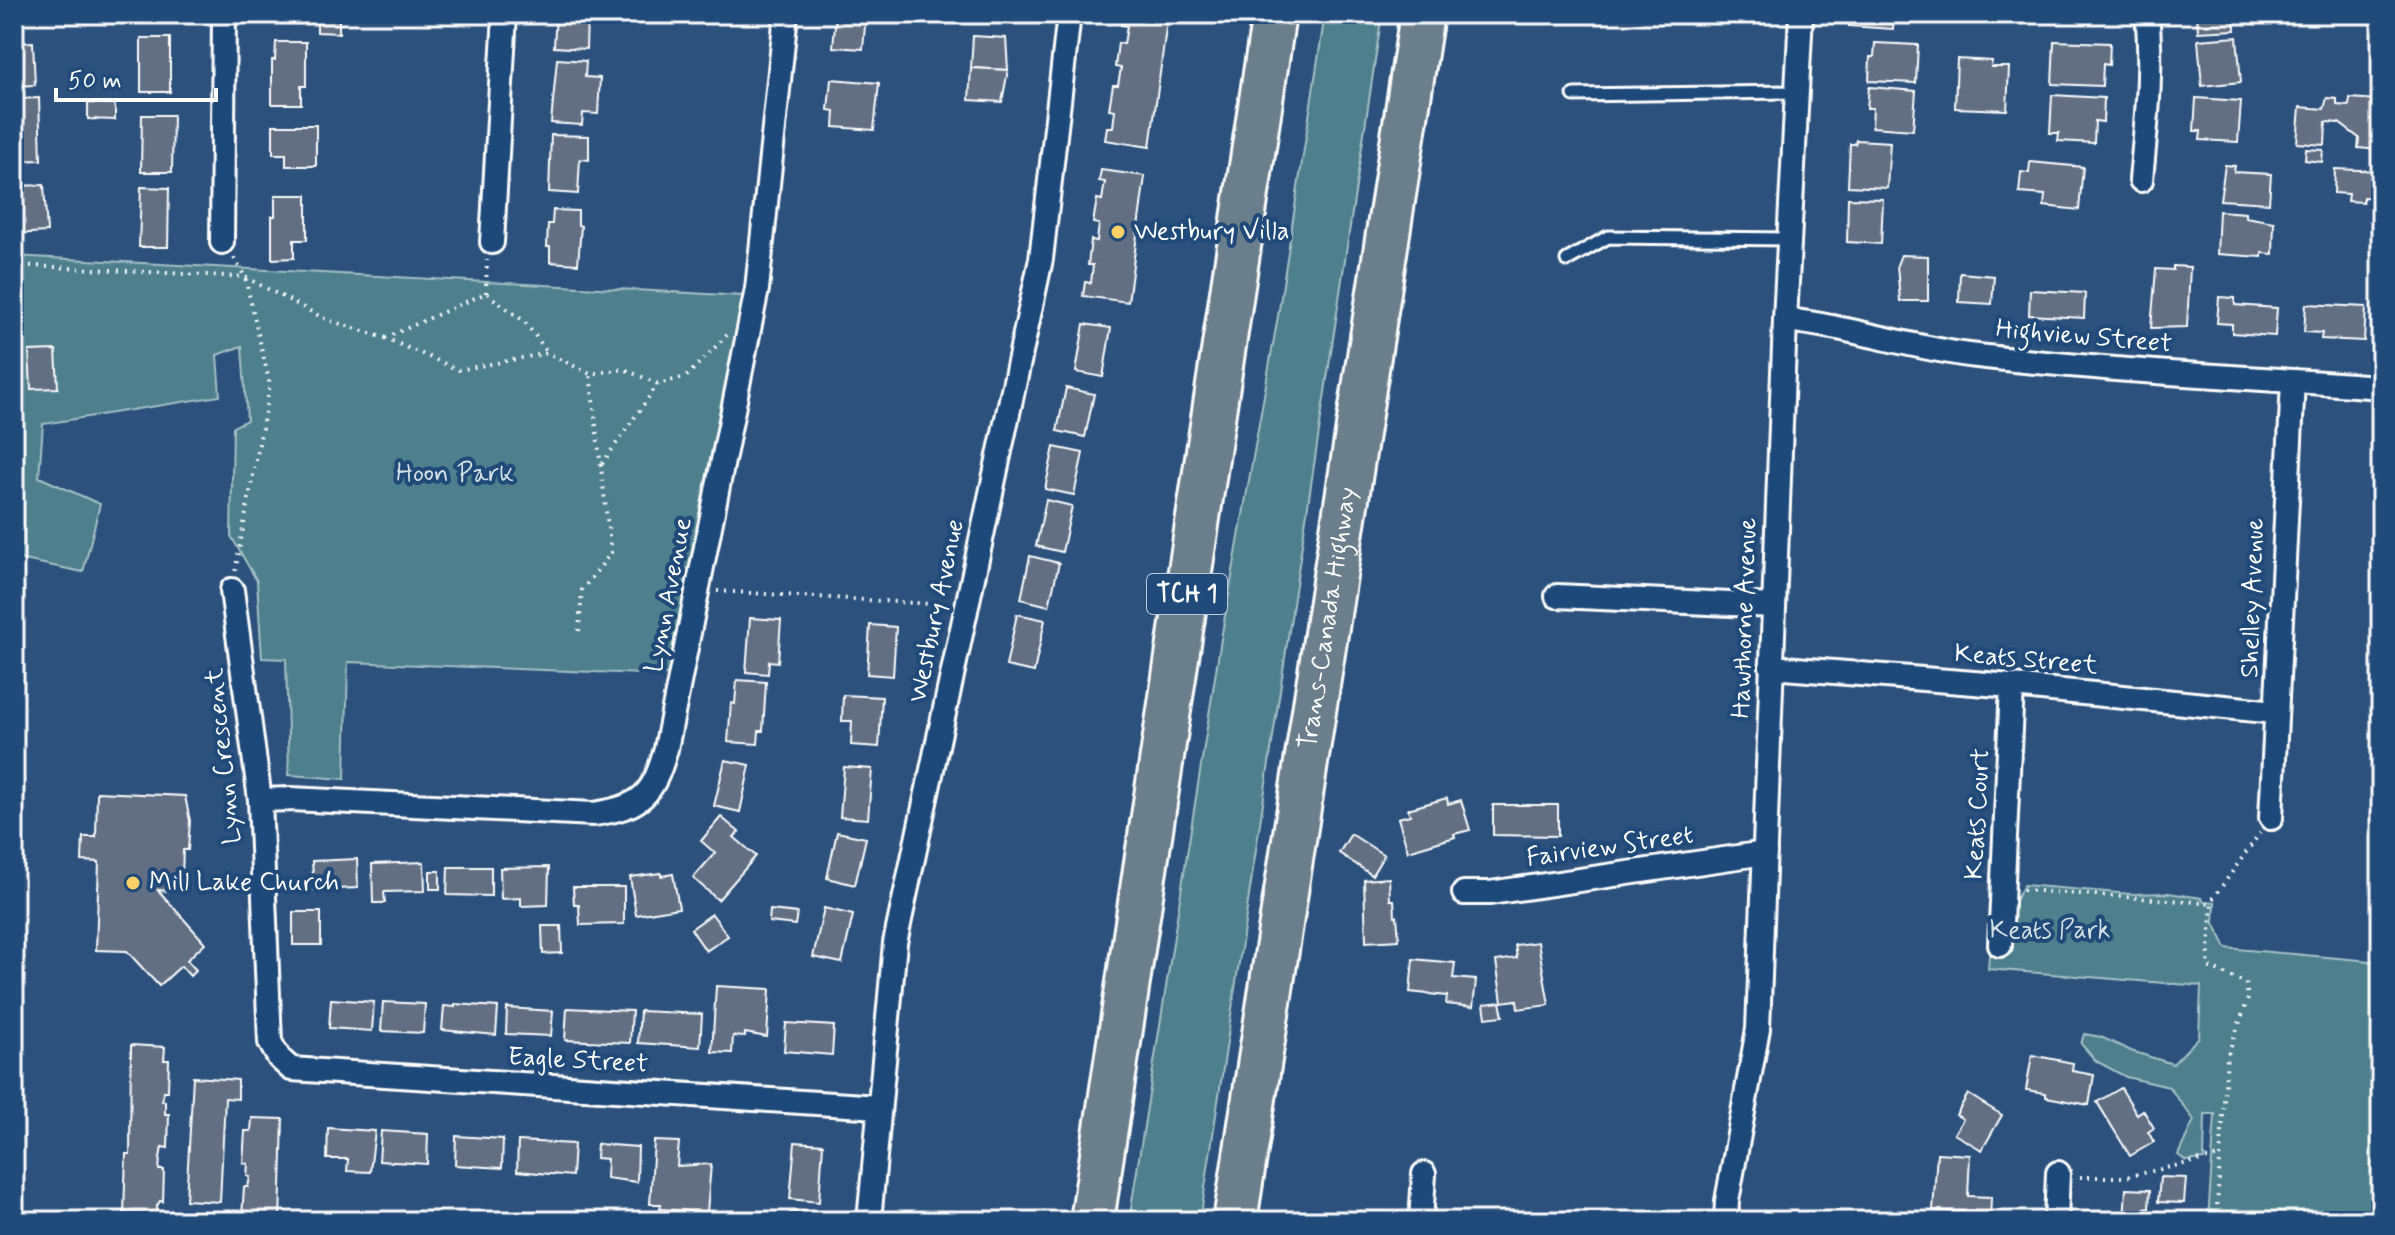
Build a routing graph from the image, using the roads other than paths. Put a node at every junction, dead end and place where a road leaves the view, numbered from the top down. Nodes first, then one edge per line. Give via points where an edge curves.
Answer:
1 (224, 14) edge
2 (505, 14) edge
3 (786, 14) edge
4 (1069, 14) edge
5 (1274, 14) edge
6 (1801, 14) edge
7 (2147, 14) edge
8 (1421, 21) edge
9 (1797, 92) junction
10 (1574, 95) dead end
11 (2141, 180) dead end
12 (1789, 239) junction
13 (222, 242) road end
14 (492, 242) dead end
15 (1567, 260) dead end
16 (1785, 320) junction
17 (2293, 381) junction
18 (2381, 387) edge
19 (232, 590) road end
20 (1557, 596) dead end
21 (1774, 606) junction
22 (1771, 667) junction
23 (2012, 686) junction
24 (2276, 712) junction
25 (260, 800) junction
26 (2271, 818) road end
27 (1765, 853) junction
28 (1464, 893) dead end
29 (2000, 945) dead end
30 (279, 1058) joint
31 (879, 1107) junction
32 (2058, 1173) road end
33 (1424, 1174) dead end
34 (869, 1221) edge
35 (1092, 1221) edge
36 (1235, 1221) edge
37 (1421, 1221) edge
38 (1726, 1221) edge
39 (2056, 1221) edge

1 - 13 street
2 - 14 street
3 - 25 street, Lynn Avenue via 753,307 659,775 647,794 621,810 594,814
4 - 31 street, Westbury Avenue via 1041,259 895,943
5 - 35 highway, TCH 1
6 - 9 street, Hawthorne Avenue
7 - 11 street via 2151,44
8 - 36 highway, Trans-Canada Highway
9 - 10 lane
9 - 12 street, Hawthorne Avenue
12 - 15 lane via 1608,237
12 - 16 street, Hawthorne Avenue
16 - 17 street, Highview Street via 1965,354
16 - 21 street, Hawthorne Avenue
17 - 18 street, Highview Street
17 - 24 street, Shelley Avenue
19 - 25 street, Lynn Crescent
20 - 21 street
21 - 22 street, Hawthorne Avenue
22 - 23 street, Keats Street
22 - 27 street, Hawthorne Avenue
23 - 24 street, Keats Street
23 - 29 street, Keats Court
24 - 26 street, Shelley Avenue
25 - 30 street, Lynn Crescent via 268,1023
27 - 28 street, Fairview Street
27 - 38 street, Hawthorne Avenue via 1758,1029
30 - 31 street, Eagle Street via 291,1069 312,1073
31 - 34 street, Westbury Avenue
32 - 39 street
33 - 37 street

